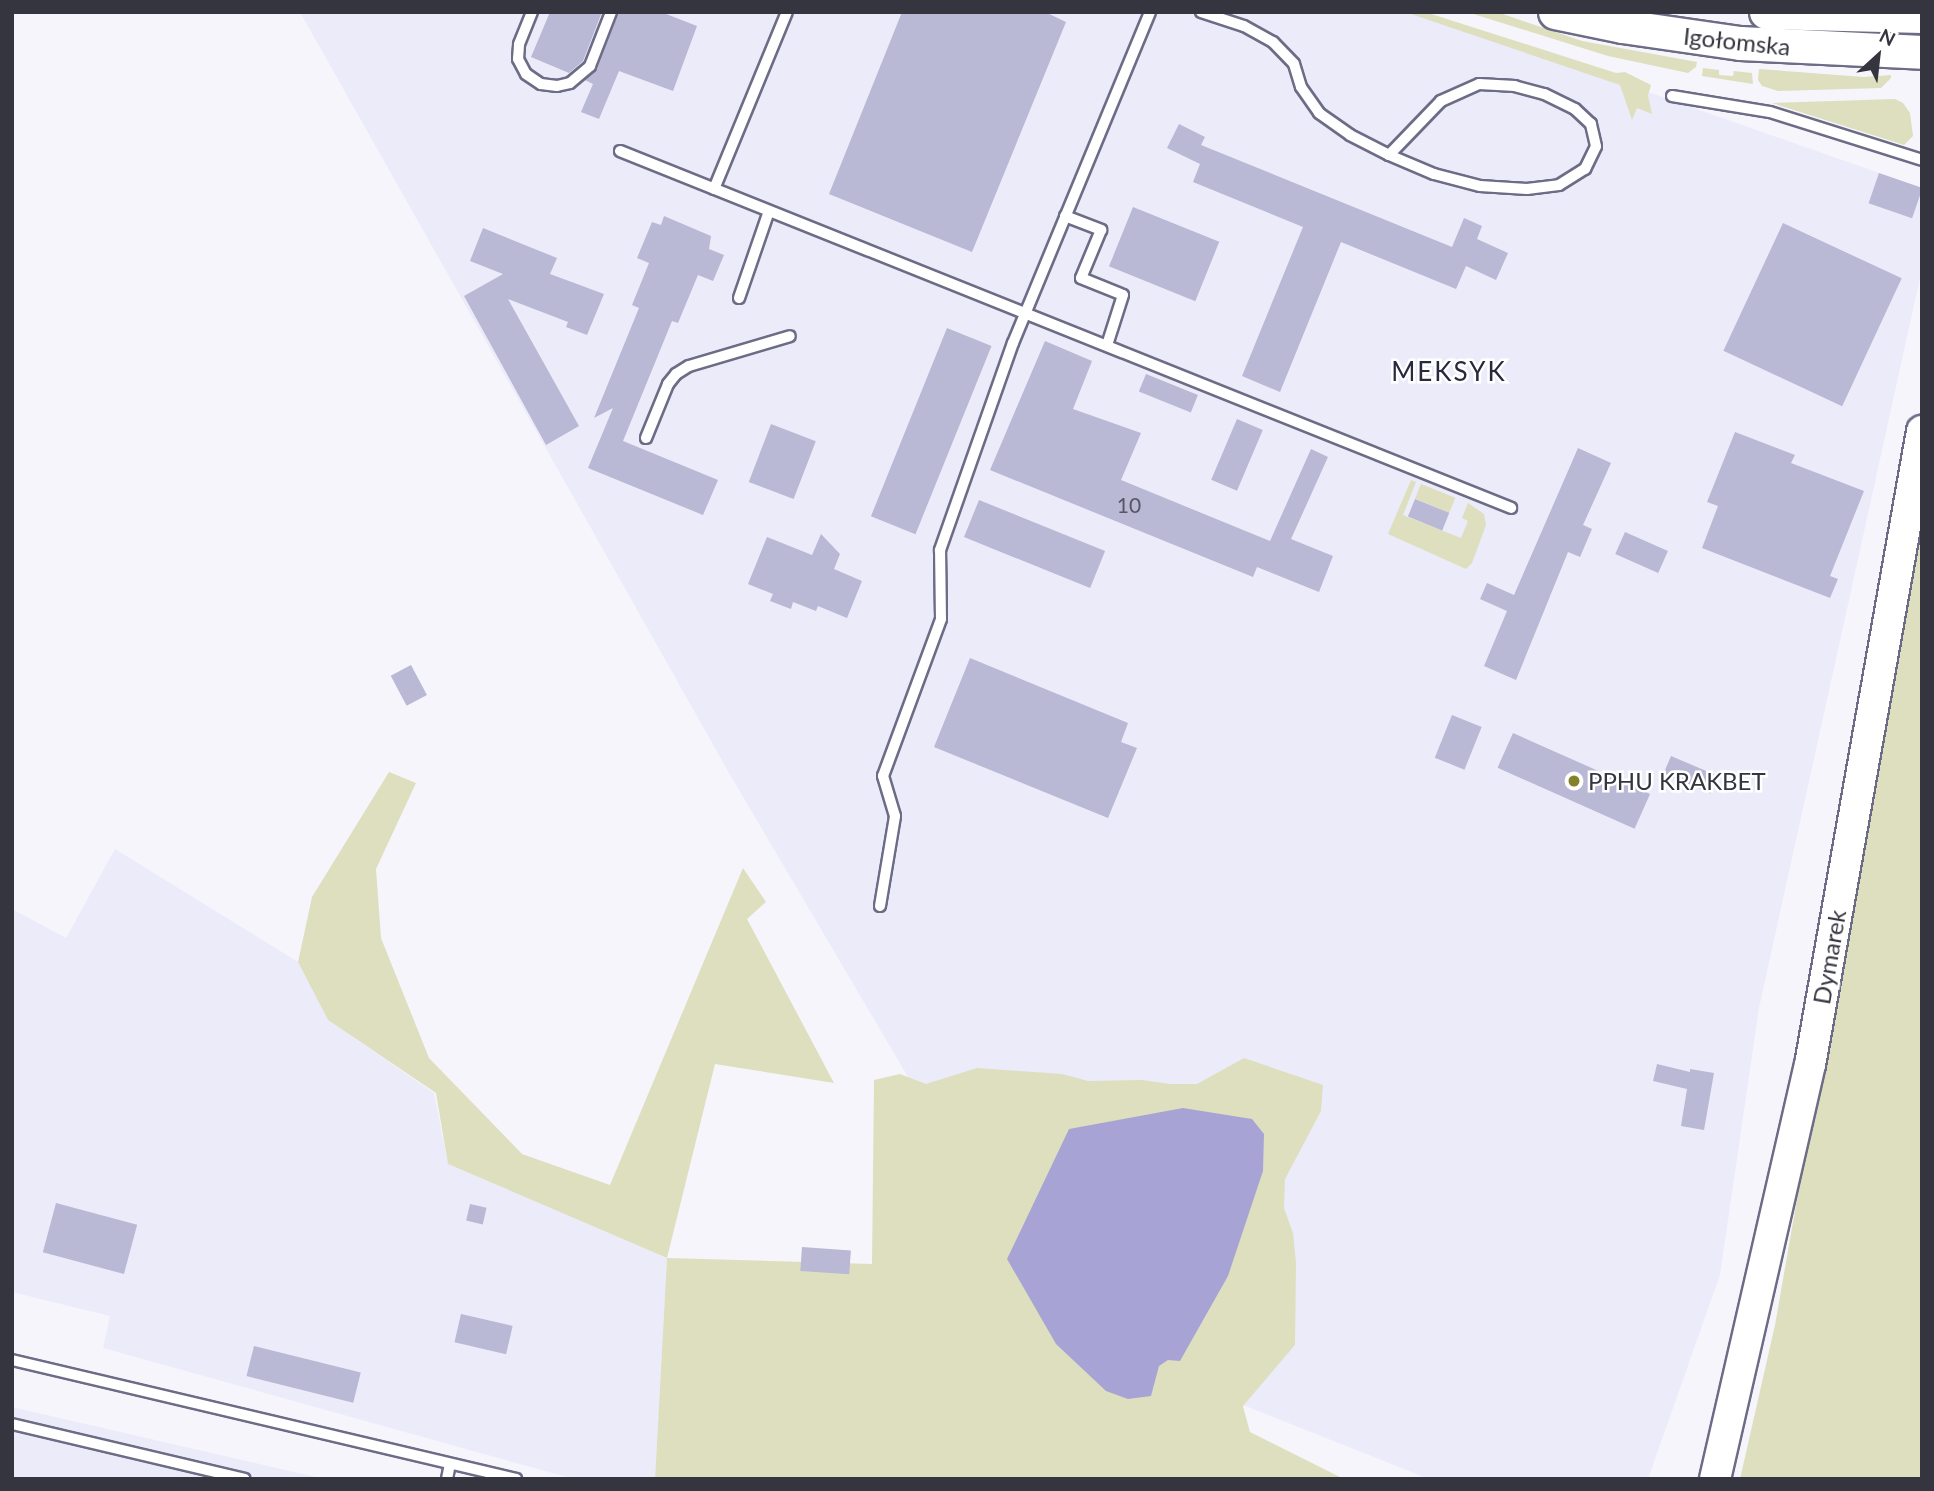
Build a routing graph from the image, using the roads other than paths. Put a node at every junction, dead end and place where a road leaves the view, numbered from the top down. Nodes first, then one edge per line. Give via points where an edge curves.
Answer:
1 (532, 12) edge
2 (611, 12) edge
3 (787, 12) edge
4 (1150, 12) edge
5 (1201, 12) edge
6 (1555, 12) edge
7 (1766, 12) edge
8 (1922, 16) edge
9 (1922, 52) edge
10 (1672, 96) dead end
11 (620, 151) dead end
12 (1389, 155) junction
13 (1922, 160) edge
14 (714, 189) junction
15 (769, 211) junction
16 (1065, 216) junction
17 (739, 298) dead end
18 (1025, 314) junction
19 (790, 336) dead end
20 (1107, 345) junction
21 (1922, 431) edge
22 (646, 438) dead end
23 (1511, 508) dead end
24 (880, 906) dead end
25 (12, 1360) edge
26 (12, 1424) edge
27 (450, 1464) junction
28 (246, 1479) edge
29 (447, 1479) edge
30 (516, 1479) edge
31 (1715, 1479) edge

1 - 2 lane via 518,59 526,74 541,84 557,86 570,83 590,66
3 - 14 lane
4 - 16 lane
5 - 12 lane via 1244,26 1273,42 1294,64 1301,87 1319,113
6 - 9 main road, Igołomska via 1740,43
7 - 8 main road, Igołomska
10 - 13 lane via 1770,112
11 - 14 lane
12 - 12 lane via 1480,186 1527,189 1563,184 1585,169 1596,146 1591,124 1575,110 1515,86 1479,84 1441,101
14 - 15 lane
15 - 17 lane
15 - 18 lane
16 - 18 lane
16 - 20 lane via 1101,229 1081,278 1123,295
18 - 20 lane
18 - 24 lane via 940,550 941,619 883,776 895,816
19 - 22 lane via 676,374
20 - 23 lane
21 - 31 street, Dymarek via 1810,1065
25 - 27 lane
26 - 28 lane
27 - 29 lane
27 - 30 lane

